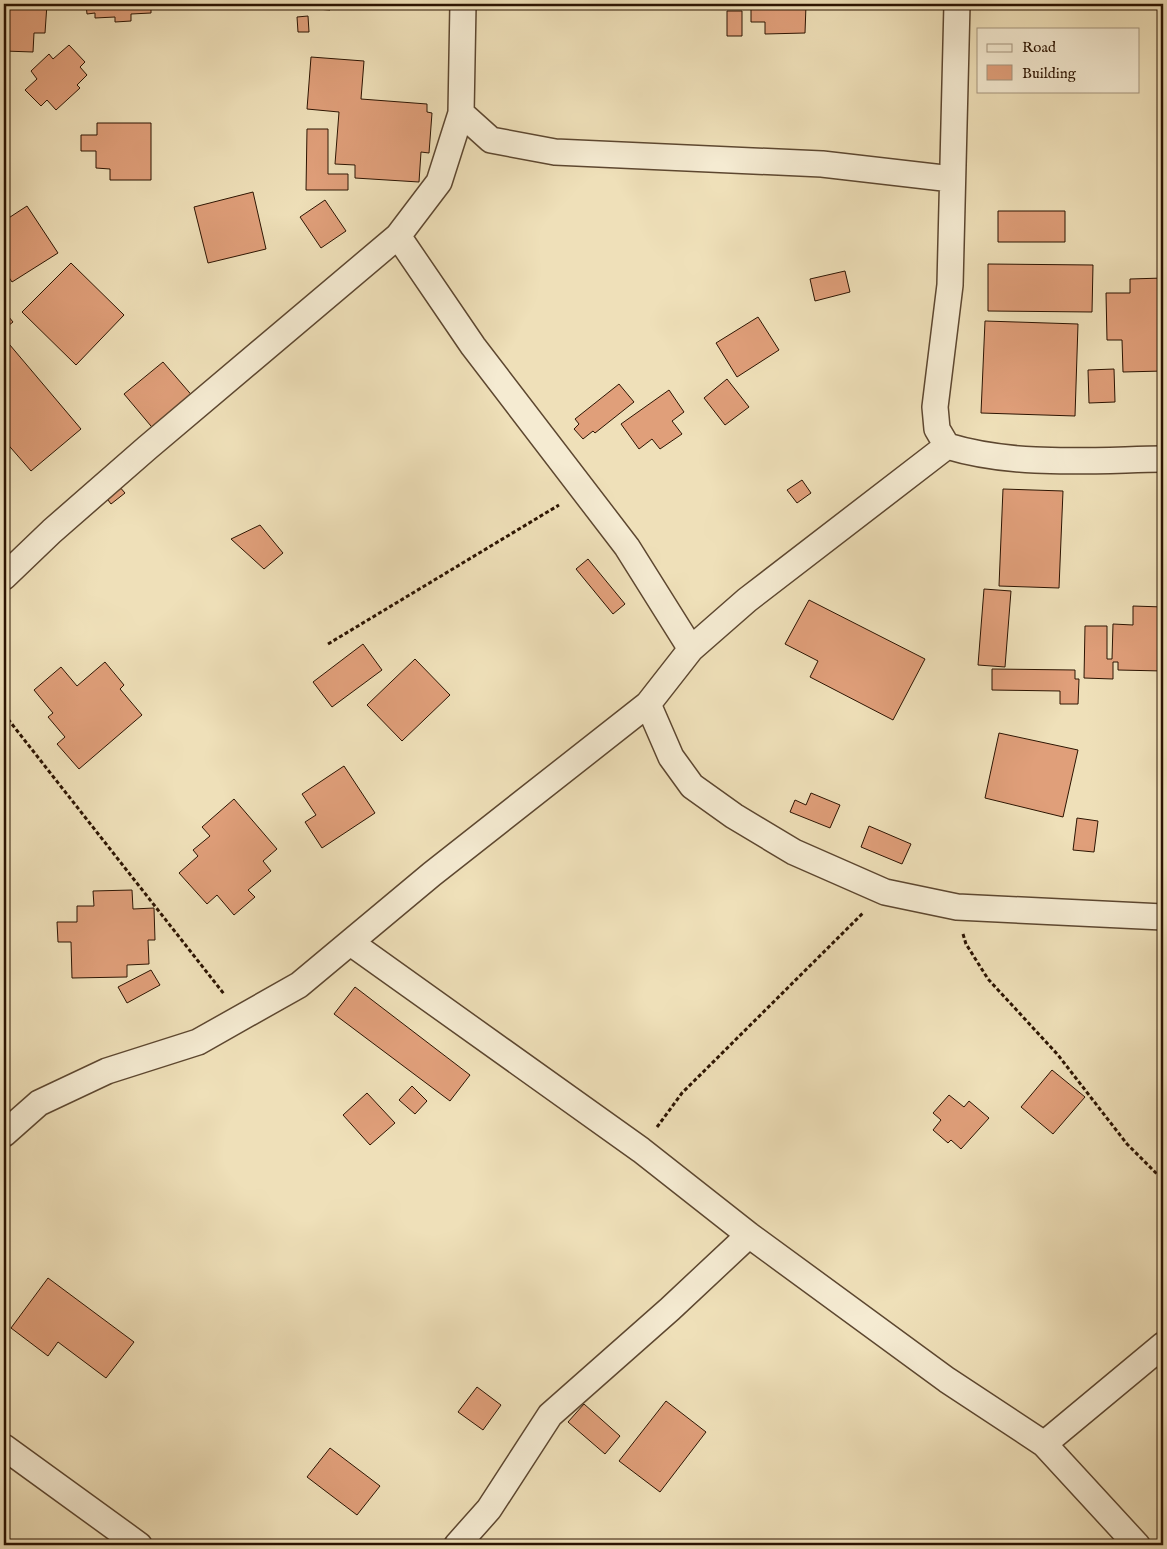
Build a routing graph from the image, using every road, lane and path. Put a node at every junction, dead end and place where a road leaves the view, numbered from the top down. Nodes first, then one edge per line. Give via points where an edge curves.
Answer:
1 (463, 4) edge
2 (957, 4) edge
3 (461, 113) junction
4 (952, 179) junction
5 (398, 236) junction
6 (948, 446) junction
7 (1163, 459) edge
8 (583, 490) junction
9 (4, 577) edge
10 (328, 644) dead end
11 (691, 648) junction
12 (648, 704) junction
13 (4, 714) edge
14 (886, 892) junction
15 (957, 907) junction
16 (1163, 917) edge
17 (350, 943) junction
18 (243, 1018) junction
19 (4, 1134) edge
20 (641, 1150) junction
21 (1163, 1180) edge
22 (749, 1235) junction
23 (1163, 1345) edge
24 (1044, 1444) junction
25 (4, 1447) edge
26 (139, 1545) edge
27 (457, 1545) edge
28 (1137, 1545) edge

1 - 3 street
2 - 4 street
3 - 4 street via 491,140 555,152 822,164
3 - 5 street via 439,182
4 - 6 street via 950,285 935,407 937,429
5 - 8 street via 479,354
5 - 9 street via 52,531
6 - 7 street via 972,454 1029,460
6 - 11 street via 747,600
8 - 10 path
8 - 11 street via 627,548
11 - 12 street
12 - 14 street via 671,757 692,786 794,852
12 - 17 street via 432,874
13 - 18 path
14 - 15 street
14 - 20 path via 682,1092
15 - 16 street
15 - 21 path via 966,944 988,979 1058,1055 1127,1144
17 - 18 street via 299,985
17 - 20 street
18 - 19 street via 198,1042 107,1071 39,1103
20 - 22 street
22 - 24 street via 948,1380
22 - 27 street via 550,1415 489,1509
23 - 24 street
24 - 28 street
25 - 26 street

